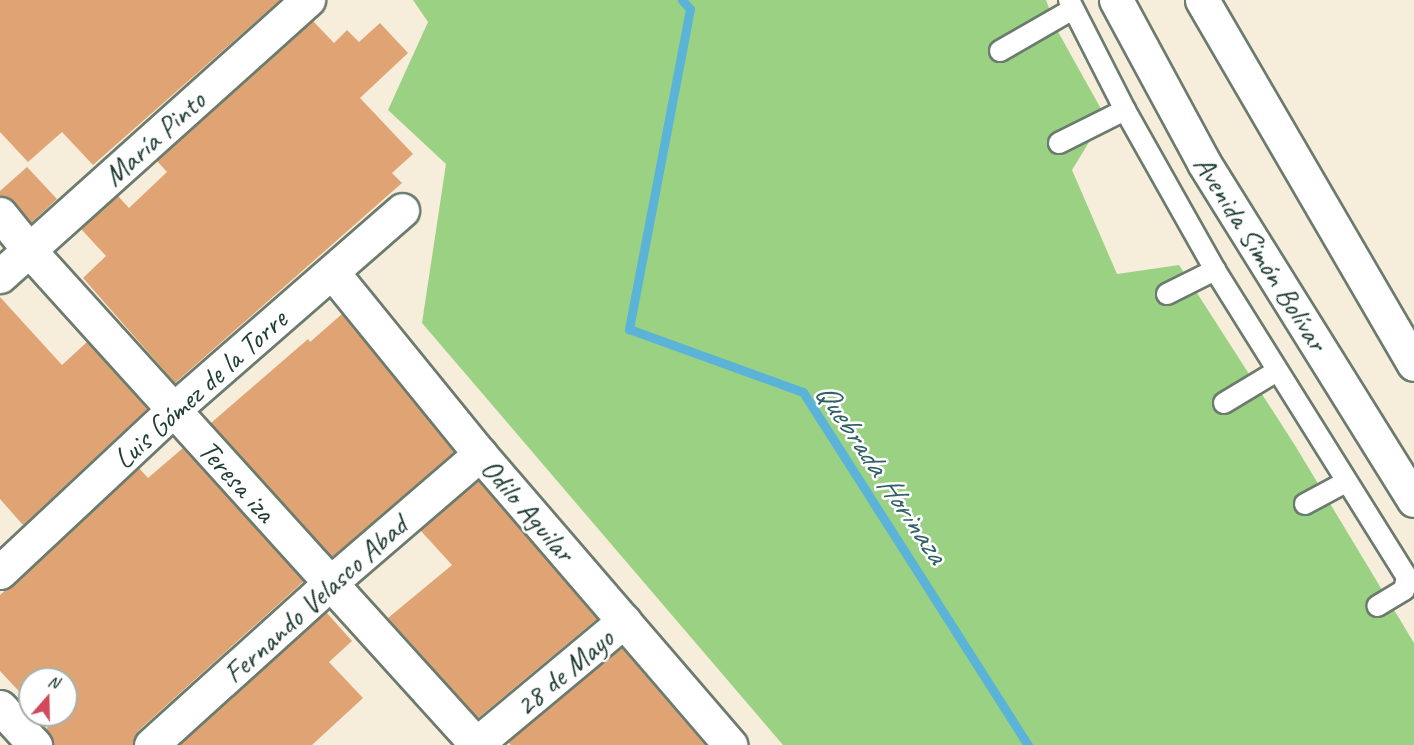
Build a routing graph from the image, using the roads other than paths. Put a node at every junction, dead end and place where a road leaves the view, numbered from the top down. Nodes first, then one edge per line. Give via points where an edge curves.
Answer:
1 (308, 0) edge
2 (1116, 0) edge
3 (1202, 0) edge
4 (1071, 4) edge
5 (1000, 51) dead end
6 (1125, 110) junction
7 (1059, 143) dead end
8 (402, 210) dead end
9 (0, 214) edge
10 (29, 250) junction
11 (1215, 270) junction
12 (332, 272) junction
13 (0, 276) edge
14 (1167, 294) dead end
15 (1414, 364) edge
16 (1277, 371) junction
17 (1224, 403) dead end
18 (173, 410) junction
19 (480, 454) junction
20 (1346, 482) junction
21 (1414, 500) edge
22 (1305, 504) dead end
23 (0, 572) edge
24 (330, 583) junction
25 (1377, 606) dead end
26 (624, 621) junction
27 (0, 707) edge
28 (35, 745) edge
29 (151, 745) edge
30 (476, 745) edge
31 (730, 745) edge

1 - 10 main road, María Pinto
2 - 21 main road, Avenida Simón Bolívar via 1204,164
3 - 15 main road
4 - 5 lane
4 - 6 lane
6 - 7 lane
6 - 11 lane
8 - 12 main road, Luis Gómez de la Torre
9 - 10 main road, Teresa iza
10 - 13 main road, María Pinto
10 - 18 main road, Teresa iza
11 - 14 lane
11 - 16 lane
12 - 18 main road, Luis Gómez de la Torre
12 - 19 main road, Odilo Aguilar
16 - 17 lane
16 - 20 lane
18 - 23 main road, Luis Gómez de la Torre
18 - 24 main road, Teresa iza
19 - 24 main road, Fernando Velasco Abad
19 - 26 main road, Odilo Aguilar
20 - 22 lane
20 - 25 lane via 1407,577 1404,590
24 - 29 main road, Fernando Velasco Abad
24 - 30 main road, Teresa iza
26 - 30 main road, 28 de Mayo
26 - 31 main road, Odilo Aguilar
27 - 28 main road

